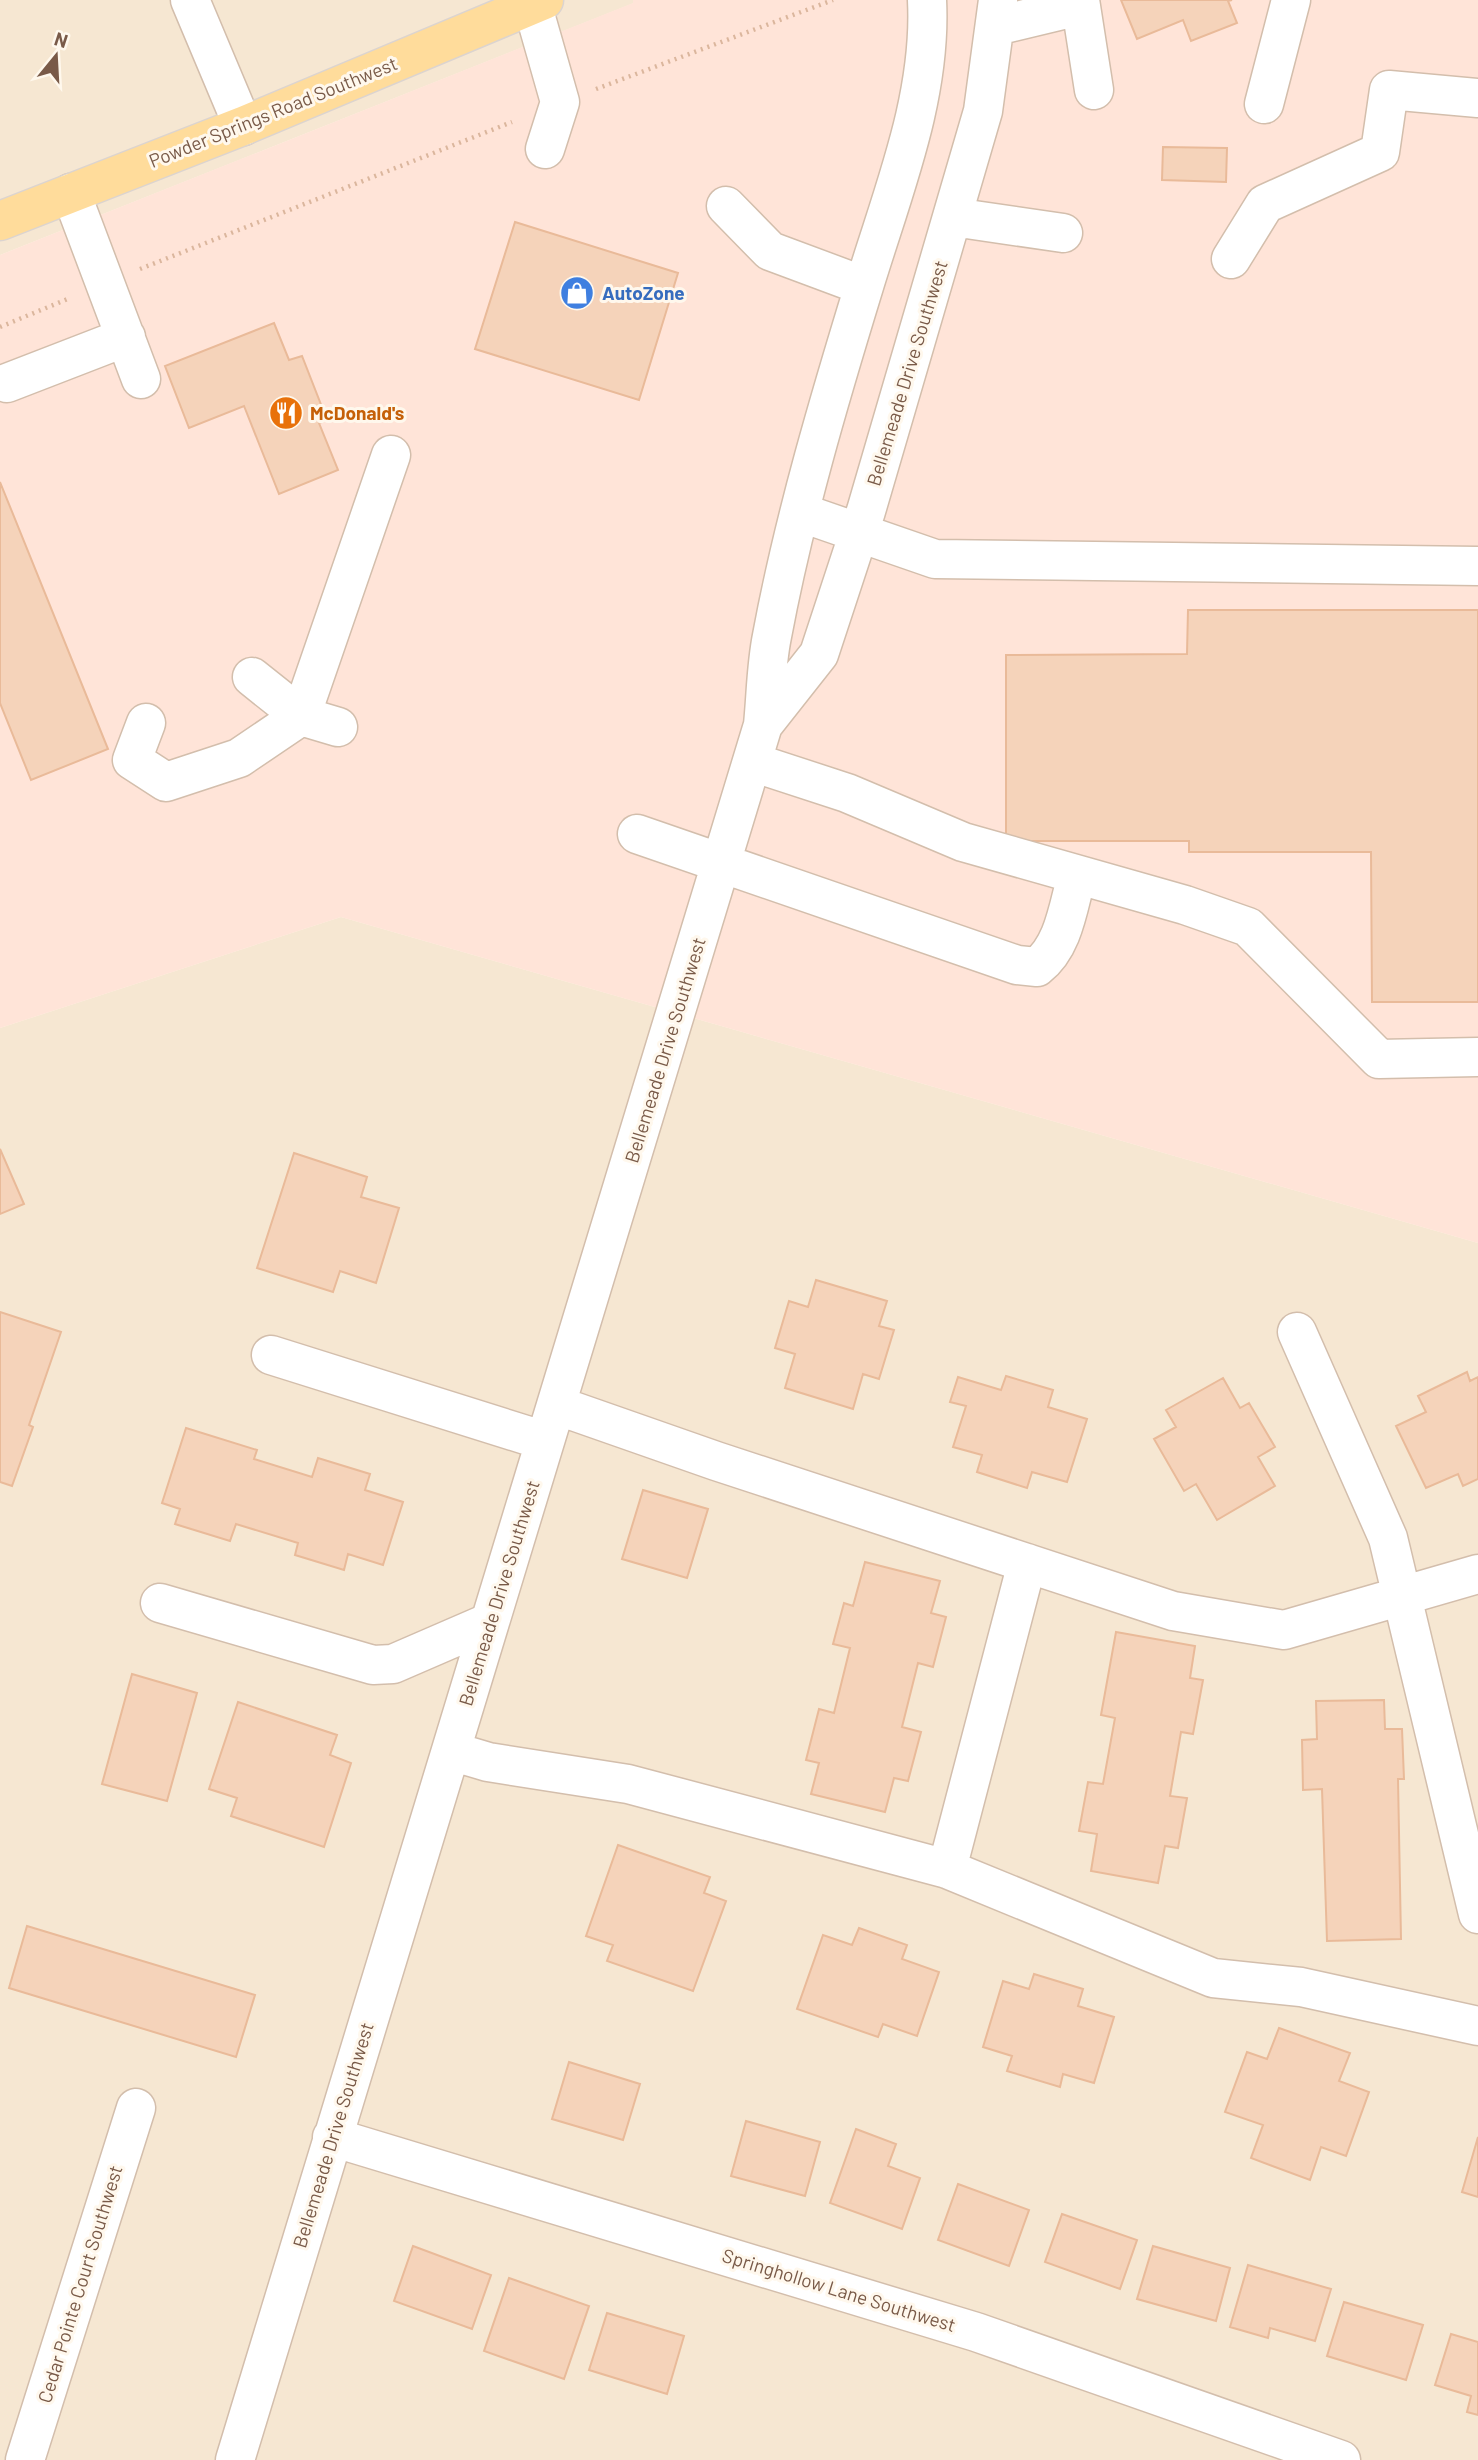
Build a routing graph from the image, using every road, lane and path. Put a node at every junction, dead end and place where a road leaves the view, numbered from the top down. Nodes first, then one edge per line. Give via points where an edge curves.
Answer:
1 (190, 0) edge
2 (833, 0) edge
3 (927, 0) edge
4 (1291, 0) edge
5 (536, 2) edge
6 (1079, 3) edge
7 (997, 13) edge
8 (1094, 90) dead end
9 (1478, 98) edge
10 (560, 103) junction
11 (1264, 104) dead end
12 (243, 126) junction
13 (545, 149) dead end
14 (71, 193) junction
15 (726, 206) dead end
16 (953, 217) junction
17 (0, 221) edge
18 (1063, 233) dead end
19 (1231, 258) dead end
20 (106, 283) junction
21 (864, 286) junction
22 (0, 327) edge
23 (126, 337) junction
24 (141, 379) dead end
25 (7, 383) dead end
26 (391, 455) dead end
27 (802, 513) junction
28 (859, 531) junction
29 (1478, 566) edge
30 (252, 677) dead end
31 (301, 716) junction
32 (146, 723) dead end
33 (763, 725) junction
34 (338, 727) dead end
35 (752, 762) junction
36 (637, 834) dead end
37 (722, 863) junction
38 (1077, 875) junction
39 (1478, 1057) edge
40 (1297, 1332) dead end
41 (271, 1355) dead end
42 (550, 1423) junction
43 (1027, 1563) junction
44 (1478, 1574) edge
45 (1402, 1596) junction
46 (160, 1603) dead end
47 (490, 1622) junction
48 (451, 1751) junction
49 (1473, 1865) edge
50 (947, 1869) junction
51 (1478, 1914) edge
52 (1478, 2026) edge
53 (136, 2108) dead end
54 (331, 2137) junction
55 (25, 2460) edge
56 (235, 2460) edge
57 (1341, 2460) edge

1 - 12 street
2 - 10 path
3 - 21 street, Bellemeade Drive Southwest via 918,112
4 - 11 street
5 - 10 street
5 - 12 main road, Powder Springs Road Southwest
6 - 7 street
6 - 8 street
7 - 16 street, Bellemeade Drive Southwest via 983,111
9 - 19 street via 1389,90 1380,152 1265,204
10 - 13 street
10 - 20 path
12 - 14 main road, Powder Springs Road Southwest
14 - 17 main road, Powder Springs Road Southwest
14 - 20 street
15 - 21 street via 770,251
16 - 18 street
16 - 28 street, Bellemeade Drive Southwest
20 - 22 path
20 - 23 street
21 - 27 street, Bellemeade Drive Southwest
23 - 24 street
23 - 25 street
26 - 31 street
27 - 28 street
27 - 33 street, Bellemeade Drive Southwest via 771,638
28 - 29 street via 935,559
28 - 33 street, Bellemeade Drive Southwest via 818,654
30 - 31 street
31 - 32 street via 239,758 166,782 132,760
31 - 34 street
33 - 35 street, Bellemeade Drive Southwest
35 - 37 street, Bellemeade Drive Southwest
35 - 38 street via 847,793 963,842
36 - 37 street
37 - 38 street via 1017,965 1037,967 1051,956 1061,934
37 - 42 street, Bellemeade Drive Southwest
38 - 39 street via 1248,927 1379,1059
40 - 45 street via 1388,1538
41 - 42 street
42 - 43 street
42 - 47 street, Bellemeade Drive Southwest
43 - 45 street via 1173,1611 1284,1630
43 - 50 street
44 - 45 street
45 - 49 street
46 - 47 street via 373,1665 393,1664
47 - 48 street, Bellemeade Drive Southwest
48 - 50 street via 488,1762 628,1784
48 - 54 street, Bellemeade Drive Southwest
49 - 51 street
50 - 52 street via 1213,1978 1301,1987
53 - 55 street, Cedar Pointe Court Southwest
54 - 56 street, Bellemeade Drive Southwest
54 - 57 street, Springhollow Lane Southwest via 976,2332

